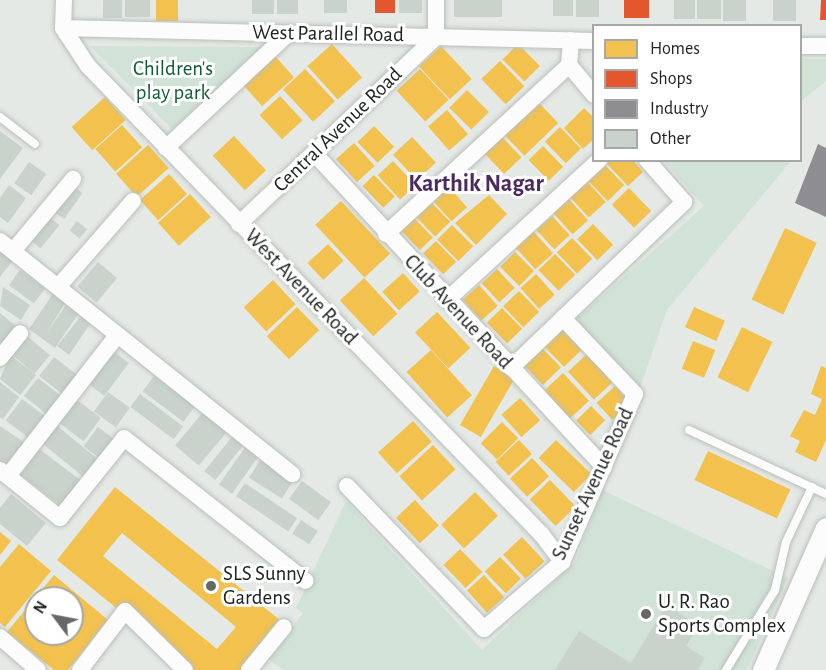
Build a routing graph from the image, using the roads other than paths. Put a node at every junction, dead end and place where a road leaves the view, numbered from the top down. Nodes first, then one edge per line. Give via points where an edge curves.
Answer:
1 (64, 0) edge
2 (436, 0) edge
3 (63, 28) junction
4 (289, 33) junction
5 (436, 37) junction
6 (571, 40) junction
7 (592, 41) edge
8 (802, 46) edge
9 (826, 46) edge
10 (569, 65) junction
11 (592, 93) edge
12 (0, 117) edge
13 (35, 144) dead end
14 (166, 148) junction
15 (315, 154) junction
16 (597, 162) edge
17 (649, 162) edge
18 (73, 179) dead end
19 (133, 201) dead end
20 (239, 224) junction
21 (386, 234) junction
22 (6, 246) edge
23 (58, 287) junction
24 (447, 300) junction
25 (563, 318) junction
26 (20, 333) dead end
27 (116, 338) junction
28 (0, 358) edge
29 (511, 368) junction
30 (689, 430) dead end
31 (604, 467) junction
32 (4, 473) edge
33 (292, 474) dead end
34 (347, 486) dead end
35 (812, 488) junction
36 (826, 494) edge
37 (826, 528) edge
38 (562, 562) junction
39 (306, 581) dead end
40 (284, 627) dead end
41 (0, 638) edge
42 (38, 670) edge
43 (80, 670) edge
44 (185, 670) edge
45 (249, 670) edge
46 (726, 670) edge
47 (763, 670) edge

1 - 3 street
2 - 5 street
3 - 4 street, West Parallel Road
3 - 14 street, West Avenue Road via 88,66
4 - 5 street, West Parallel Road
4 - 14 street
5 - 6 street, West Parallel Road
5 - 15 street, Central Avenue Road
6 - 7 street, West Parallel Road
6 - 10 street
8 - 9 street
10 - 11 street
10 - 21 street
12 - 13 lane
14 - 20 street, West Avenue Road
15 - 20 street, Central Avenue Road
15 - 21 street, Club Avenue Road
16 - 24 street
17 - 25 street via 684,202
18 - 22 street
19 - 23 street
20 - 38 street, West Avenue Road via 542,535
21 - 24 street, Club Avenue Road
22 - 23 street
23 - 27 street
24 - 29 street, Club Avenue Road
25 - 29 street
25 - 31 street, Sunset Avenue Road via 635,394
26 - 28 street
27 - 32 street
27 - 33 street
29 - 31 street, Club Avenue Road
30 - 35 lane
31 - 38 street, Sunset Avenue Road
32 - 39 street via 60,518 124,438
34 - 38 street, Sunset Avenue Road via 484,629
35 - 36 lane
35 - 46 lane via 786,542 775,590
37 - 47 street
40 - 45 street
41 - 42 street
43 - 44 street via 125,611

